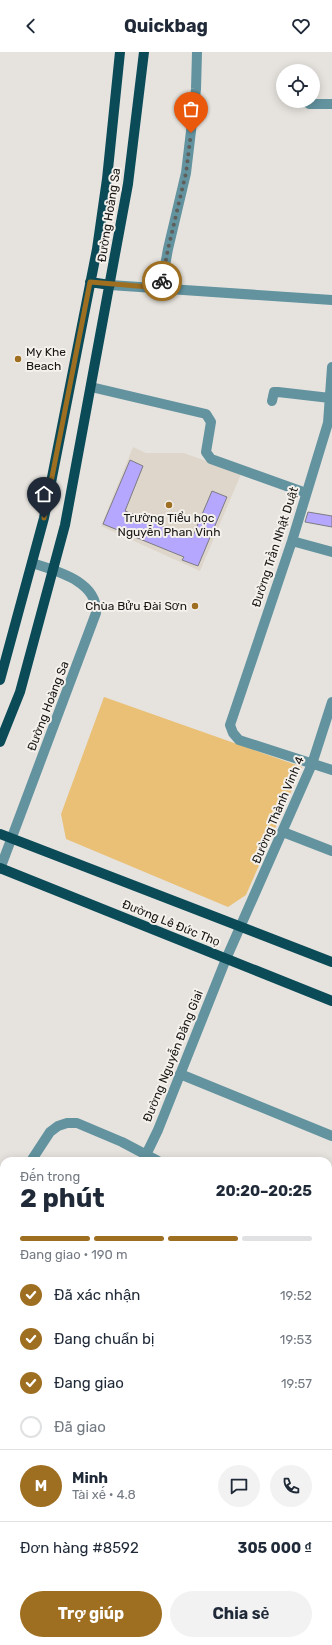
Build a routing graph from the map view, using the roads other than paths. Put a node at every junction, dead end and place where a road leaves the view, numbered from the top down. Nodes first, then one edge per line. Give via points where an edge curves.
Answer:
1 (120, 52) edge
2 (144, 52) edge
3 (197, 52) edge
4 (320, 104) edge
5 (332, 104) edge
6 (90, 282) junction
7 (110, 285) junction
8 (161, 288) junction
9 (332, 300) edge
10 (332, 367) edge
11 (91, 387) junction
12 (330, 398) junction
13 (272, 401) dead end
14 (330, 423) edge
15 (328, 436) edge
16 (306, 493) junction
17 (292, 540) junction
18 (332, 552) edge
19 (32, 563) junction
20 (53, 570) junction
21 (0, 680) edge
22 (332, 702) edge
23 (0, 742) edge
24 (312, 764) junction
25 (332, 770) edge
26 (283, 832) junction
27 (0, 834) edge
28 (12, 839) junction
29 (332, 851) edge
30 (0, 869) edge
31 (240, 926) junction
32 (226, 959) junction
33 (332, 962) edge
34 (332, 1001) edge
35 (180, 1074) junction
36 (332, 1136) edge
37 (34, 1157) edge
38 (143, 1157) edge
39 (145, 1157) edge

1 - 6 main road, Đường Hoàng Sa via 107,179
2 - 7 main road, Đường Hoàng Sa via 128,184
3 - 8 street via 196,95 186,173
4 - 5 street
6 - 7 main road
6 - 19 main road, Đường Hoàng Sa via 44,518
7 - 8 street
7 - 11 main road, Đường Hoàng Sa
8 - 9 street
10 - 12 street, Đường Trần Nhật Duật
11 - 16 street via 206,414 211,422 206,452 211,459
11 - 20 main road, Đường Hoàng Sa via 65,525
12 - 13 street via 274,392
12 - 14 street, Đường Trần Nhật Duật
14 - 15 street, Đường Trần Nhật Duật
15 - 16 street, Đường Trần Nhật Duật
16 - 17 street, Đường Trần Nhật Duật
17 - 18 street
17 - 24 street, Đường Trần Nhật Duật via 230,725 239,740
19 - 20 street, Đường Hoàng Sa
19 - 21 main road, Đường Hoàng Sa
20 - 23 main road, Đường Hoàng Sa via 20,692
20 - 28 street, Đường Hoàng Sa via 80,583 90,592 96,613
22 - 24 street, Đường Thành Vinh 4
24 - 25 street
24 - 26 street, Đường Thành Vinh 4
26 - 29 street
26 - 31 street, Đường Thành Vinh 4
27 - 28 main road, Đường Lê Đức Thọ
28 - 30 street, Đường Hoàng Sa
28 - 31 main road, Đường Lê Đức Thọ
30 - 32 main road, Đường Lê Đức Thọ
31 - 32 street, Đường Thành Vinh 4
31 - 33 main road, Đường Lê Đức Thọ
32 - 34 main road, Đường Lê Đức Thọ
32 - 35 street, Đường Nguyễn Đăng Giai
35 - 36 street
35 - 39 street, Đường Nguyễn Đăng Giai
37 - 38 street via 50,1132 67,1123 77,1123

